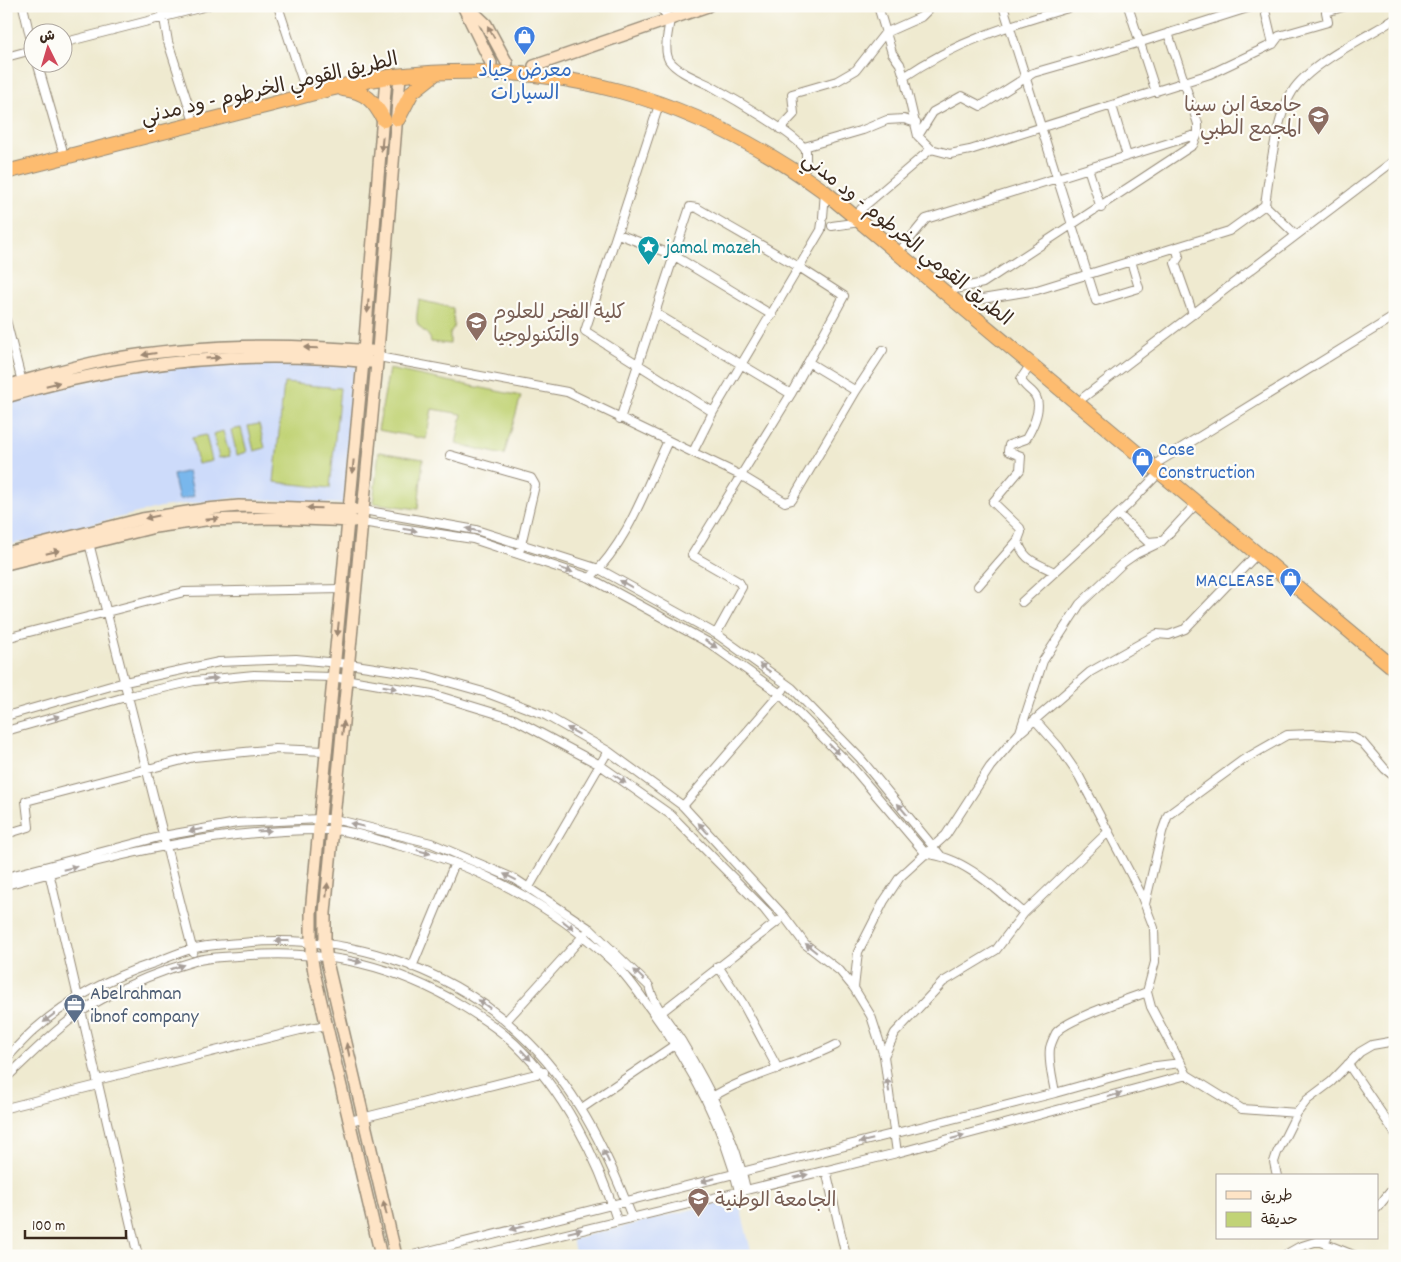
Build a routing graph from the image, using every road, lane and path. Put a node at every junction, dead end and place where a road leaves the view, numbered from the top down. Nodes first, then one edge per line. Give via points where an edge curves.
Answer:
1 (23, 6) edge
2 (162, 6) edge
3 (207, 6) edge
4 (278, 6) edge
5 (658, 6) edge
6 (708, 6) edge
7 (878, 6) edge
8 (932, 6) edge
9 (1003, 6) edge
10 (1075, 6) edge
11 (1128, 6) edge
12 (1254, 6) edge
13 (1264, 6) edge
14 (1346, 6) edge
15 (470, 7) edge
16 (164, 18) junction
17 (670, 18) junction
18 (1395, 20) edge
19 (27, 22) edge
20 (1010, 26) junction
21 (885, 33) junction
22 (1168, 33) junction
23 (72, 41) edge
24 (1141, 42) junction
25 (1274, 44) junction
26 (22, 53) edge
27 (6, 57) edge
28 (491, 63) junction
29 (506, 63) junction
30 (534, 66) junction
31 (40, 72) edge
32 (436, 73) junction
33 (393, 77) junction
34 (904, 77) junction
35 (1026, 77) junction
36 (1185, 83) junction
37 (305, 88) junction
38 (337, 88) junction
39 (1156, 92) junction
40 (660, 102) junction
41 (1112, 106) junction
42 (192, 116) junction
43 (391, 119) junction
44 (916, 123) junction
45 (1040, 128) junction
46 (780, 129) junction
47 (1198, 134) junction
48 (918, 136) junction
49 (804, 147) junction
50 (62, 148) junction
51 (931, 149) junction
52 (1126, 156) junction
53 (1395, 160) edge
54 (6, 162) edge
55 (806, 167) junction
56 (1088, 168) junction
57 (6, 172) edge
58 (1056, 178) junction
59 (825, 192) junction
60 (1264, 204) junction
61 (1100, 208) junction
62 (861, 215) junction
63 (825, 225) junction
64 (1073, 226) junction
65 (618, 234) junction
66 (1296, 235) junction
67 (904, 246) junction
68 (1176, 247) junction
69 (674, 255) junction
70 (1130, 261) junction
71 (799, 267) junction
72 (1088, 274) junction
73 (955, 288) junction
74 (970, 301) junction
75 (655, 313) junction
76 (1193, 314) junction
77 (772, 315) junction
78 (1395, 316) edge
79 (6, 320) edge
80 (883, 350) dead end
81 (364, 356) junction
82 (379, 358) junction
83 (808, 362) junction
84 (638, 363) junction
85 (1031, 364) junction
86 (741, 365) junction
87 (6, 386) edge
88 (24, 386) junction
89 (856, 391) junction
90 (791, 394) junction
91 (6, 397) edge
92 (1084, 397) junction
93 (358, 412) junction
94 (713, 412) junction
95 (372, 414) junction
96 (620, 419) junction
97 (668, 441) junction
98 (693, 452) junction
99 (450, 455) dead end
100 (1160, 466) junction
101 (742, 476) junction
102 (1198, 503) junction
103 (363, 510) junction
104 (1118, 514) junction
105 (349, 515) junction
106 (361, 522) junction
107 (88, 538) junction
108 (1018, 540) junction
109 (1163, 540) junction
110 (521, 544) junction
111 (6, 553) edge
112 (518, 554) junction
113 (1257, 554) junction
114 (6, 564) edge
115 (599, 569) junction
116 (1054, 572) junction
117 (590, 578) junction
118 (978, 586) dead end
119 (342, 589) junction
120 (1022, 602) dead end
121 (106, 613) junction
122 (716, 634) junction
123 (6, 638) edge
124 (1395, 658) edge
125 (335, 662) junction
126 (349, 664) junction
127 (1395, 669) edge
128 (333, 677) junction
129 (348, 679) junction
130 (125, 682) junction
131 (788, 685) junction
132 (779, 693) junction
133 (129, 696) junction
134 (6, 716) edge
135 (1035, 720) junction
136 (6, 731) edge
137 (1020, 732) junction
138 (326, 751) junction
139 (608, 751) junction
140 (860, 758) junction
141 (850, 764) junction
142 (600, 765) junction
143 (146, 770) junction
144 (1395, 776) edge
145 (683, 806) junction
146 (333, 824) junction
147 (319, 825) junction
148 (1108, 831) junction
149 (6, 834) edge
150 (163, 836) junction
151 (166, 846) junction
152 (934, 846) junction
153 (926, 854) junction
154 (940, 855) junction
155 (455, 863) junction
156 (49, 869) junction
157 (6, 877) edge
158 (6, 885) edge
159 (529, 887) junction
160 (1145, 904) junction
161 (1024, 913) junction
162 (784, 916) junction
163 (775, 923) junction
164 (590, 929) junction
165 (583, 936) junction
166 (310, 941) junction
167 (325, 943) junction
168 (192, 949) junction
169 (311, 954) junction
170 (326, 955) junction
171 (197, 960) junction
172 (718, 966) junction
173 (412, 967) junction
174 (854, 988) junction
175 (1147, 992) junction
176 (78, 998) junction
177 (81, 1013) junction
178 (658, 1014) junction
179 (506, 1021) junction
180 (327, 1025) junction
181 (1395, 1041) edge
182 (678, 1043) junction
183 (836, 1045) dead end
184 (884, 1056) junction
185 (6, 1059) edge
186 (1181, 1063) junction
187 (1348, 1064) junction
188 (778, 1068) junction
189 (553, 1069) junction
190 (541, 1073) junction
191 (1188, 1075) junction
192 (6, 1078) edge
193 (97, 1083) junction
194 (1055, 1094) junction
195 (710, 1098) junction
196 (1032, 1099) junction
197 (6, 1108) edge
198 (582, 1108) junction
199 (1297, 1113) junction
200 (1035, 1117) junction
201 (364, 1118) junction
202 (350, 1121) junction
203 (896, 1133) junction
204 (1395, 1133) edge
205 (897, 1153) junction
206 (826, 1170) junction
207 (739, 1172) junction
208 (1277, 1174) edge
209 (1395, 1186) edge
210 (743, 1190) junction
211 (626, 1201) junction
212 (612, 1204) junction
213 (1378, 1207) edge
214 (632, 1217) junction
215 (617, 1220) junction
216 (544, 1221) junction
217 (550, 1237) junction
218 (1314, 1240) edge
219 (1318, 1240) edge
220 (510, 1247) junction
221 (138, 1256) edge
222 (381, 1256) edge
223 (396, 1256) edge
224 (409, 1256) edge
225 (476, 1256) edge
226 (512, 1256) edge
227 (846, 1256) edge
228 (1283, 1256) edge
229 (1356, 1256) edge

1 - 19 street
2 - 16 street
3 - 16 street
4 - 37 street
5 - 17 street
6 - 17 street
7 - 21 street
8 - 21 street via 920,17
9 - 20 street
10 - 20 street
11 - 24 street
12 - 22 street
13 - 25 street
14 - 25 street via 1326,12 1328,22 1279,36
15 - 28 street
29 -> 15 street via 486,24
16 - 23 street
16 - 42 street via 168,42
17 - 30 street
17 - 46 street via 667,50 670,60
18 - 60 street via 1310,72 1291,93 1277,134
20 - 34 street via 963,43
20 - 35 street
21 - 34 street
21 - 46 street via 856,70 836,81 792,94 794,114
22 - 24 street
22 - 36 street
24 - 35 street
24 - 39 street
25 - 36 street
26 - 27 street
28 - 29 highway, الطريق القومي الخرطوم - ود مدني
28 - 37 highway, الطريق القومي الخرطوم - ود مدني via 397,67
29 - 30 highway, الطريق القومي الخرطوم - ود مدني
30 - 55 highway, الطريق القومي الخرطوم - ود مدني via 596,76 663,94 749,132
31 - 50 street
32 - 33 highway, الطريق القومي الخرطوم - ود مدني
32 - 40 highway, الطريق القومي الخرطوم - ود مدني via 535,75 595,85
32 - 43 highway via 412,92
33 - 38 highway, الطريق القومي الخرطوم - ود مدني
33 - 43 street
34 - 44 street
35 - 45 street
35 - 48 street via 982,106 962,96 933,112
36 - 39 street
36 - 47 street
37 - 42 highway, الطريق القومي الخرطوم - ود مدني
38 - 43 highway via 354,90 368,97
38 - 57 highway, الطريق القومي الخرطوم - ود مدني
39 - 41 street
40 - 59 highway, الطريق القومي الخرطوم - ود مدني via 746,140
40 - 65 street
41 - 45 street
41 - 52 street
42 - 50 highway, الطريق القومي الخرطوم - ود مدني
43 -> 81 street
43 - 82 street
44 - 48 street
44 - 49 street via 904,119 887,120
45 - 51 street via 950,154
45 - 58 street
46 - 49 street
47 - 52 street
47 - 61 street via 1194,146
48 - 51 street
49 - 55 street
50 - 54 highway, الطريق القومي الخرطوم - ود مدني
51 - 62 street
52 - 56 street
53 - 66 street
55 - 62 highway, الطريق القومي الخرطوم - ود مدني
56 - 58 street
56 - 61 street
58 - 64 street
58 - 67 street via 926,219
59 - 62 highway, الطريق القومي الخرطوم - ود مدني
59 - 63 street
60 - 66 street
60 - 68 street via 1228,231
61 - 64 street
62 - 63 street
62 - 67 highway, الطريق القومي الخرطوم - ود مدني
62 - 85 highway, الطريق القومي الخرطوم - ود مدني
63 - 71 street
64 - 72 street
64 - 73 street via 983,283
65 - 69 street
65 - 84 street via 585,332
66 - 76 street
67 - 73 highway, الطريق القومي الخرطوم - ود مدني
68 - 70 street
68 - 76 street via 1179,257 1176,263
69 - 71 street via 690,207 698,208
69 - 75 street
69 - 77 street
70 - 72 street
70 - 72 street via 1139,288 1096,301
71 - 77 street
71 - 83 street via 844,296
72 - 74 street via 1037,290
73 - 74 highway, الطريق القومي الخرطوم - ود مدني
74 - 92 highway, الطريق القومي الخرطوم - ود مدني
75 - 84 street
75 - 86 street
76 - 92 street
77 - 86 street
78 - 100 street
79 - 88 street
80 - 89 street
81 - 82 street
81 - 88 street via 330,353 220,357 154,364
81 - 93 street
82 - 95 street
82 - 96 street via 567,392
83 - 89 street
83 - 90 street
84 - 94 street
84 - 96 street
85 - 100 highway, الطريق القومي الخرطوم - ود مدني
85 - 108 street via 1021,379 1037,400 1034,423 1026,439 1009,445 1008,451 1021,456 1020,470 993,502 1020,528
86 - 90 street
86 - 94 street
87 - 88 street
88 - 91 street
89 - 101 street via 792,500 785,502
90 - 101 street
92 - 100 highway, الطريق القومي الخرطوم - ود مدني
93 - 95 street
93 -> 105 street
94 - 98 street
95 - 103 street
96 - 97 street
97 - 98 street
97 - 115 street via 634,518
98 - 101 street
99 - 110 street via 533,480 535,485
100 - 102 highway, الطريق القومي الخرطوم - ود مدني
100 - 104 street
100 - 124 highway, الطريق القومي الخرطوم - ود مدني
101 - 122 street via 692,555 739,582 742,587
102 - 109 street
102 - 113 highway, الطريق القومي الخرطوم - ود مدني
103 - 105 street
103 - 106 street
110 -> 103 street via 476,530
104 - 109 street via 1148,542
104 - 116 street
105 - 106 street
105 - 107 street via 225,507 160,516
105 - 119 street
106 -> 112 street via 473,540
106 - 126 street
107 - 111 street
114 -> 107 street
107 - 121 street
108 - 116 street via 1025,556
108 - 118 street
109 - 137 street via 1123,563 1080,604 1043,661
110 - 112 street
110 - 115 street
112 -> 117 street
113 - 127 highway, الطريق القومي الخرطوم - ود مدني
113 - 135 street via 1185,629 1169,635 1157,634 1090,672
115 - 117 street
122 -> 115 street
116 - 120 street
117 -> 132 street via 709,642
119 - 121 street via 184,592
119 -> 125 street
121 - 123 street
121 - 130 street
131 -> 122 street
125 - 126 street
125 - 128 street
125 - 130 street via 296,659 219,662
126 - 129 street
139 -> 126 street via 545,716 487,693 427,676
128 - 129 street
133 -> 128 street via 194,681 245,676
128 - 138 street
129 -> 142 street via 432,694 514,719
146 -> 129 street
130 - 133 street
130 - 134 street
131 - 132 street
131 - 140 street
132 -> 141 street
132 - 145 street
136 -> 133 street
133 - 143 street
135 - 137 street
135 - 148 street via 1079,776
137 - 152 street via 990,768 950,829
138 - 143 street via 285,748 248,751 187,759
138 - 147 street
139 - 142 street
139 - 145 street
140 - 141 street
152 -> 140 street
141 - 153 street
142 - 159 street
142 -> 163 street via 672,815
143 - 149 street via 31,798 25,805 29,827
143 - 150 street
144 - 160 street via 1362,742 1352,737 1286,735 1243,760 1168,815
162 -> 145 street
146 - 147 street
146 -> 155 street
159 -> 146 street via 472,859 431,844
167 -> 146 street
147 -> 150 street via 237,823
151 -> 147 street via 230,834
147 - 166 street
148 - 160 street
148 - 161 street
150 - 151 street
150 - 156 street
156 -> 151 street
151 - 168 street
152 - 153 street
152 - 154 street
153 - 154 street
153 - 174 street via 900,877 884,901 858,952
154 - 161 street via 979,877
155 -> 165 street via 550,911
155 - 173 street
156 - 157 street
156 - 158 street
156 - 176 street
159 - 164 street
160 - 175 street via 1154,928 1155,962
161 - 184 street via 996,950 944,982 895,1033
162 - 163 street
174 -> 162 street via 840,971 805,944
163 - 172 street
164 - 165 street
178 -> 164 street via 649,986
165 - 178 street via 614,962
165 - 179 street
166 - 167 street
166 -> 168 street via 253,942
166 - 169 street
167 - 170 street
167 - 173 street via 376,953
168 - 171 street
168 - 176 street via 123,974
169 - 170 street
169 - 171 street via 282,953
169 - 180 street
170 -> 190 street via 381,968 438,992 512,1042
201 -> 170 street
177 -> 171 street via 134,983
172 - 178 street
172 - 188 street
179 -> 173 street via 478,1000
174 - 184 street via 871,1016
175 - 186 street via 1150,1007
175 - 194 street via 1087,1016 1056,1033 1050,1046 1049,1061
176 - 177 street
176 -> 185 street via 34,1030
177 - 192 street
177 - 193 street
178 - 182 street
179 - 189 street
180 - 193 street
180 - 202 street
181 - 187 street via 1372,1046
182 - 195 street
182 - 198 street
183 - 188 street
203 -> 184 street
186 - 191 street
186 - 194 street via 1148,1067
187 - 199 street
187 - 204 street
188 - 195 street
189 - 190 street
189 - 198 street
190 - 201 street
190 - 212 street via 570,1116
191 - 199 street via 1242,1109
200 -> 191 street
193 - 197 street
193 - 221 street
194 - 196 street
195 - 207 street
196 - 200 street
196 - 203 street
211 -> 198 street
199 - 208 street via 1274,1162
205 -> 200 street
201 - 202 street
223 -> 201 street
202 - 222 street
203 - 205 street
203 -> 207 street
205 - 206 street
210 -> 206 street
206 - 227 street
207 - 210 street
207 -> 211 street
209 - 213 street
210 - 214 street
211 - 212 street
211 - 214 street
212 - 215 street
212 - 216 street
214 - 215 street
217 -> 215 street
216 - 217 street
216 -> 224 street
217 - 220 street
218 - 228 street
219 - 229 street
220 - 225 street
220 - 226 street

